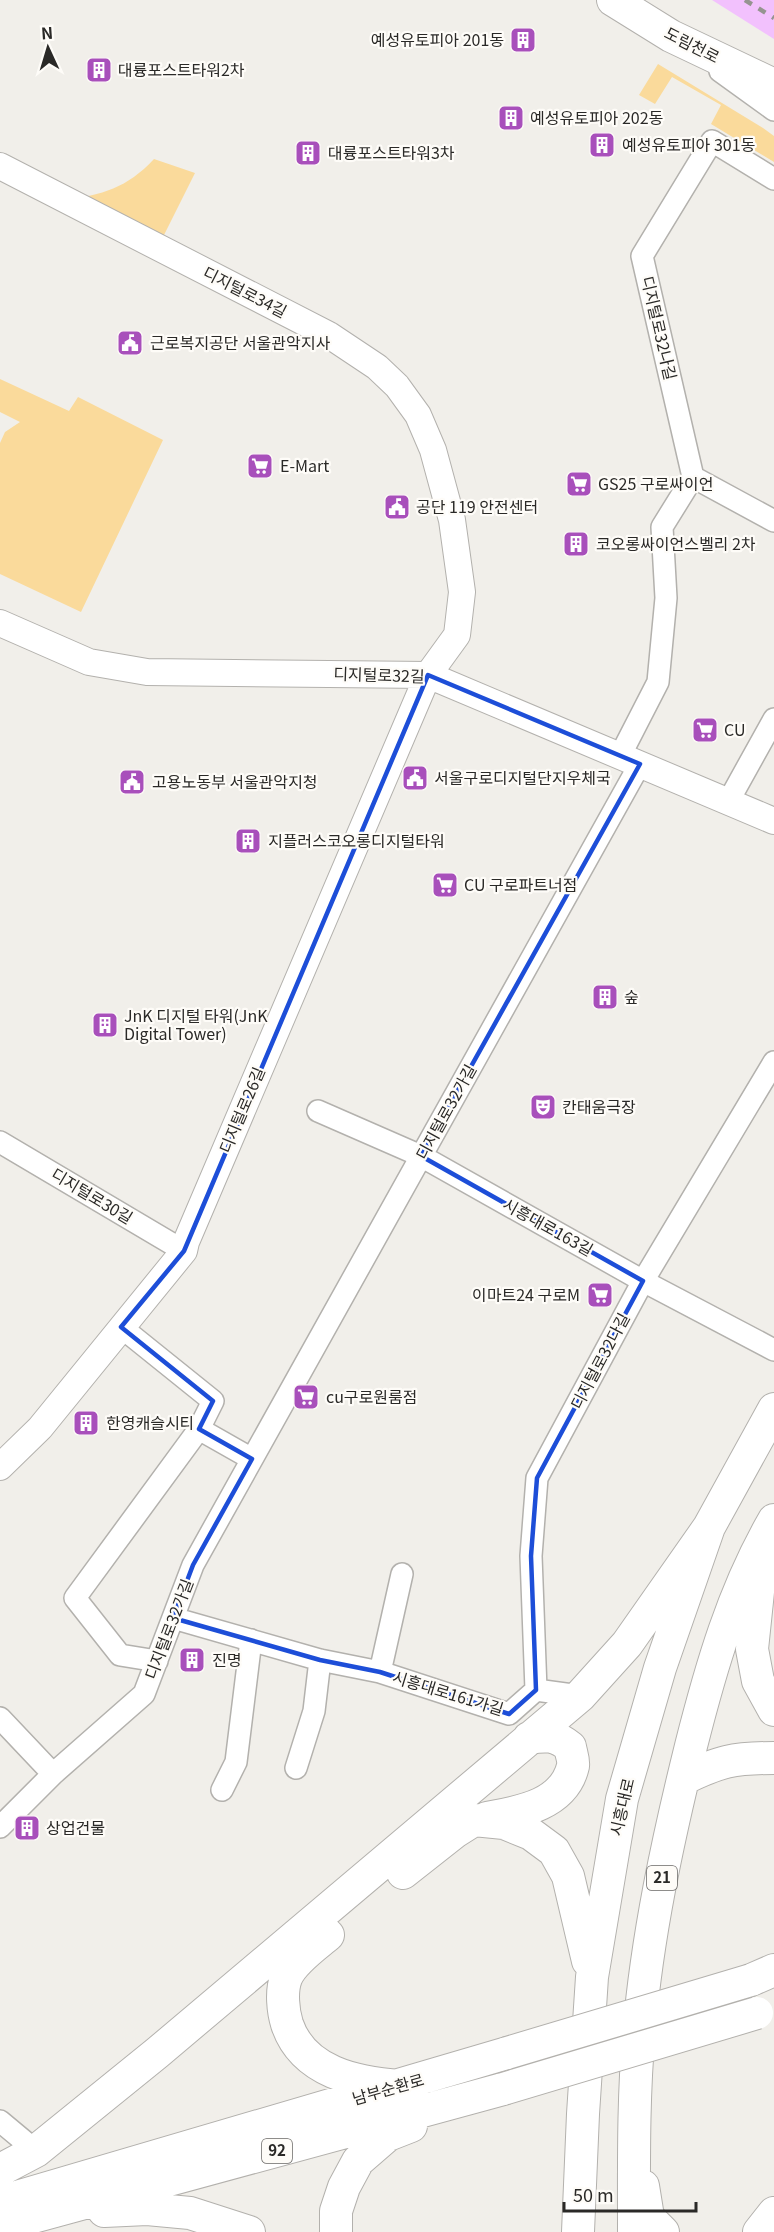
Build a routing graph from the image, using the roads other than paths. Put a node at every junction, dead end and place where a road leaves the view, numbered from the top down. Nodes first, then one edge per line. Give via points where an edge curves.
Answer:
1 (613, 0) edge
2 (760, 88) edge
3 (774, 110) edge
4 (774, 118) edge
5 (0, 166) edge
6 (774, 179) edge
7 (693, 477) junction
8 (774, 521) edge
9 (0, 623) edge
10 (428, 675) junction
11 (774, 719) edge
12 (630, 760) junction
13 (728, 802) junction
14 (774, 821) edge
15 (774, 1062) edge
16 (318, 1111) dead end
17 (0, 1142) edge
18 (421, 1156) junction
19 (184, 1251) junction
20 (644, 1281) junction
21 (121, 1327) junction
22 (774, 1350) edge
23 (774, 1409) edge
24 (199, 1429) junction
25 (252, 1459) junction
26 (0, 1467) edge
27 (709, 1527) junction
28 (769, 1529) edge
29 (402, 1574) dead end
30 (173, 1618) junction
31 (251, 1640) junction
32 (320, 1660) junction
33 (157, 1661) junction
34 (380, 1672) junction
35 (536, 1690) junction
36 (580, 1696) junction
37 (774, 1710) edge
38 (0, 1718) edge
39 (529, 1738) junction
40 (774, 1758) edge
41 (296, 1768) dead end
42 (53, 1774) junction
43 (683, 1779) junction
44 (222, 1790) dead end
45 (474, 1820) junction
46 (0, 1827) edge
47 (766, 1974) edge
48 (592, 1977) junction
49 (768, 2013) edge
50 (401, 2086) junction
51 (503, 2089) junction
52 (0, 2121) edge
53 (634, 2124) junction
54 (36, 2151) junction
55 (0, 2170) edge
56 (0, 2202) edge
57 (52, 2212) junction
58 (774, 2213) edge
59 (0, 2226) edge
60 (249, 2232) edge
61 (336, 2232) edge
62 (578, 2232) edge
63 (634, 2232) edge
64 (663, 2232) edge
65 (759, 2232) edge

1 - 2 main road, 도림천로
2 - 3 street
2 - 4 street
5 - 10 street, 디지털로34길 via 329,335 377,367 408,398 434,450 452,520 462,592 457,634
6 - 7 street, 디지털로32나길 via 712,141 642,256
7 - 8 street
7 - 12 street, 디지털로32가길 via 662,527 666,598 658,682
9 - 10 street, 디지털로32길 via 89,662 114,668 147,672
10 - 12 street, 디지털로32길
10 - 19 street, 디지털로26길
11 - 13 street
12 - 13 street, 디지털로32길
12 - 18 street, 디지털로32가길
13 - 14 street, 디지털로32길
15 - 20 street, 디지털로32다길
16 - 18 street, 시흥대로163길
17 - 19 street, 디지털로30길
18 - 20 street, 시흥대로163길
18 - 25 street, 디지털로32가길
19 - 21 street, 디지털로26길
20 - 22 street, 시흥대로163길
20 - 35 street, 디지털로32다길 via 537,1478 531,1556
21 - 24 street via 213,1401
21 - 26 street, 디지털로26길 via 40,1428
23 - 27 main road, 시흥대로
24 - 25 street
24 - 33 street via 75,1598 120,1655
25 - 30 street, 디지털로32가길 via 194,1565
27 - 36 main road via 627,1644
27 - 48 main road, 시흥대로 via 660,1668 622,1799
28 - 37 main road via 752,1649 758,1681
28 - 43 main road, 21 via 734,1601 714,1658
29 - 34 street, 시흥대로161가길
30 - 31 street, 시흥대로161가길
30 - 33 street, 디지털로32가길
31 - 32 street, 시흥대로161가길
31 - 44 street via 236,1762
32 - 34 street, 시흥대로161가길
32 - 41 street via 314,1711
33 - 42 street, 디지털로32가길 via 144,1694
34 - 35 street, 시흥대로161가길 via 509,1714
35 - 36 street
36 - 39 main road
38 - 42 street
39 - 45 main road via 549,1735 570,1747 573,1765 565,1783 547,1801 524,1812
39 - 54 main road
40 - 43 main road via 714,1763
42 - 46 street, 디지털로32가길
43 - 53 main road, 21 via 650,1936
45 - 48 main road via 504,1823 531,1834 554,1851 568,1876
45 - 50 main road via 304,1954 286,1978 283,2010 292,2037 309,2057 328,2071 350,2078
47 - 50 main road, 남부순환로 / 92, bridge
48 - 62 main road, 시흥대로
49 - 51 main road, 남부순환로 / 92, bridge
50 - 56 main road, 남부순환로 / 92
51 - 57 main road, 남부순환로 / 92
51 - 61 main road via 380,2141 358,2161 344,2187 336,2211
52 - 54 street
53 - 63 main road, 21
53 - 64 main road via 648,2217
54 - 55 main road
57 - 59 main road, 남부순환로 / 92
57 - 60 main road via 190,2212
58 - 65 main road

